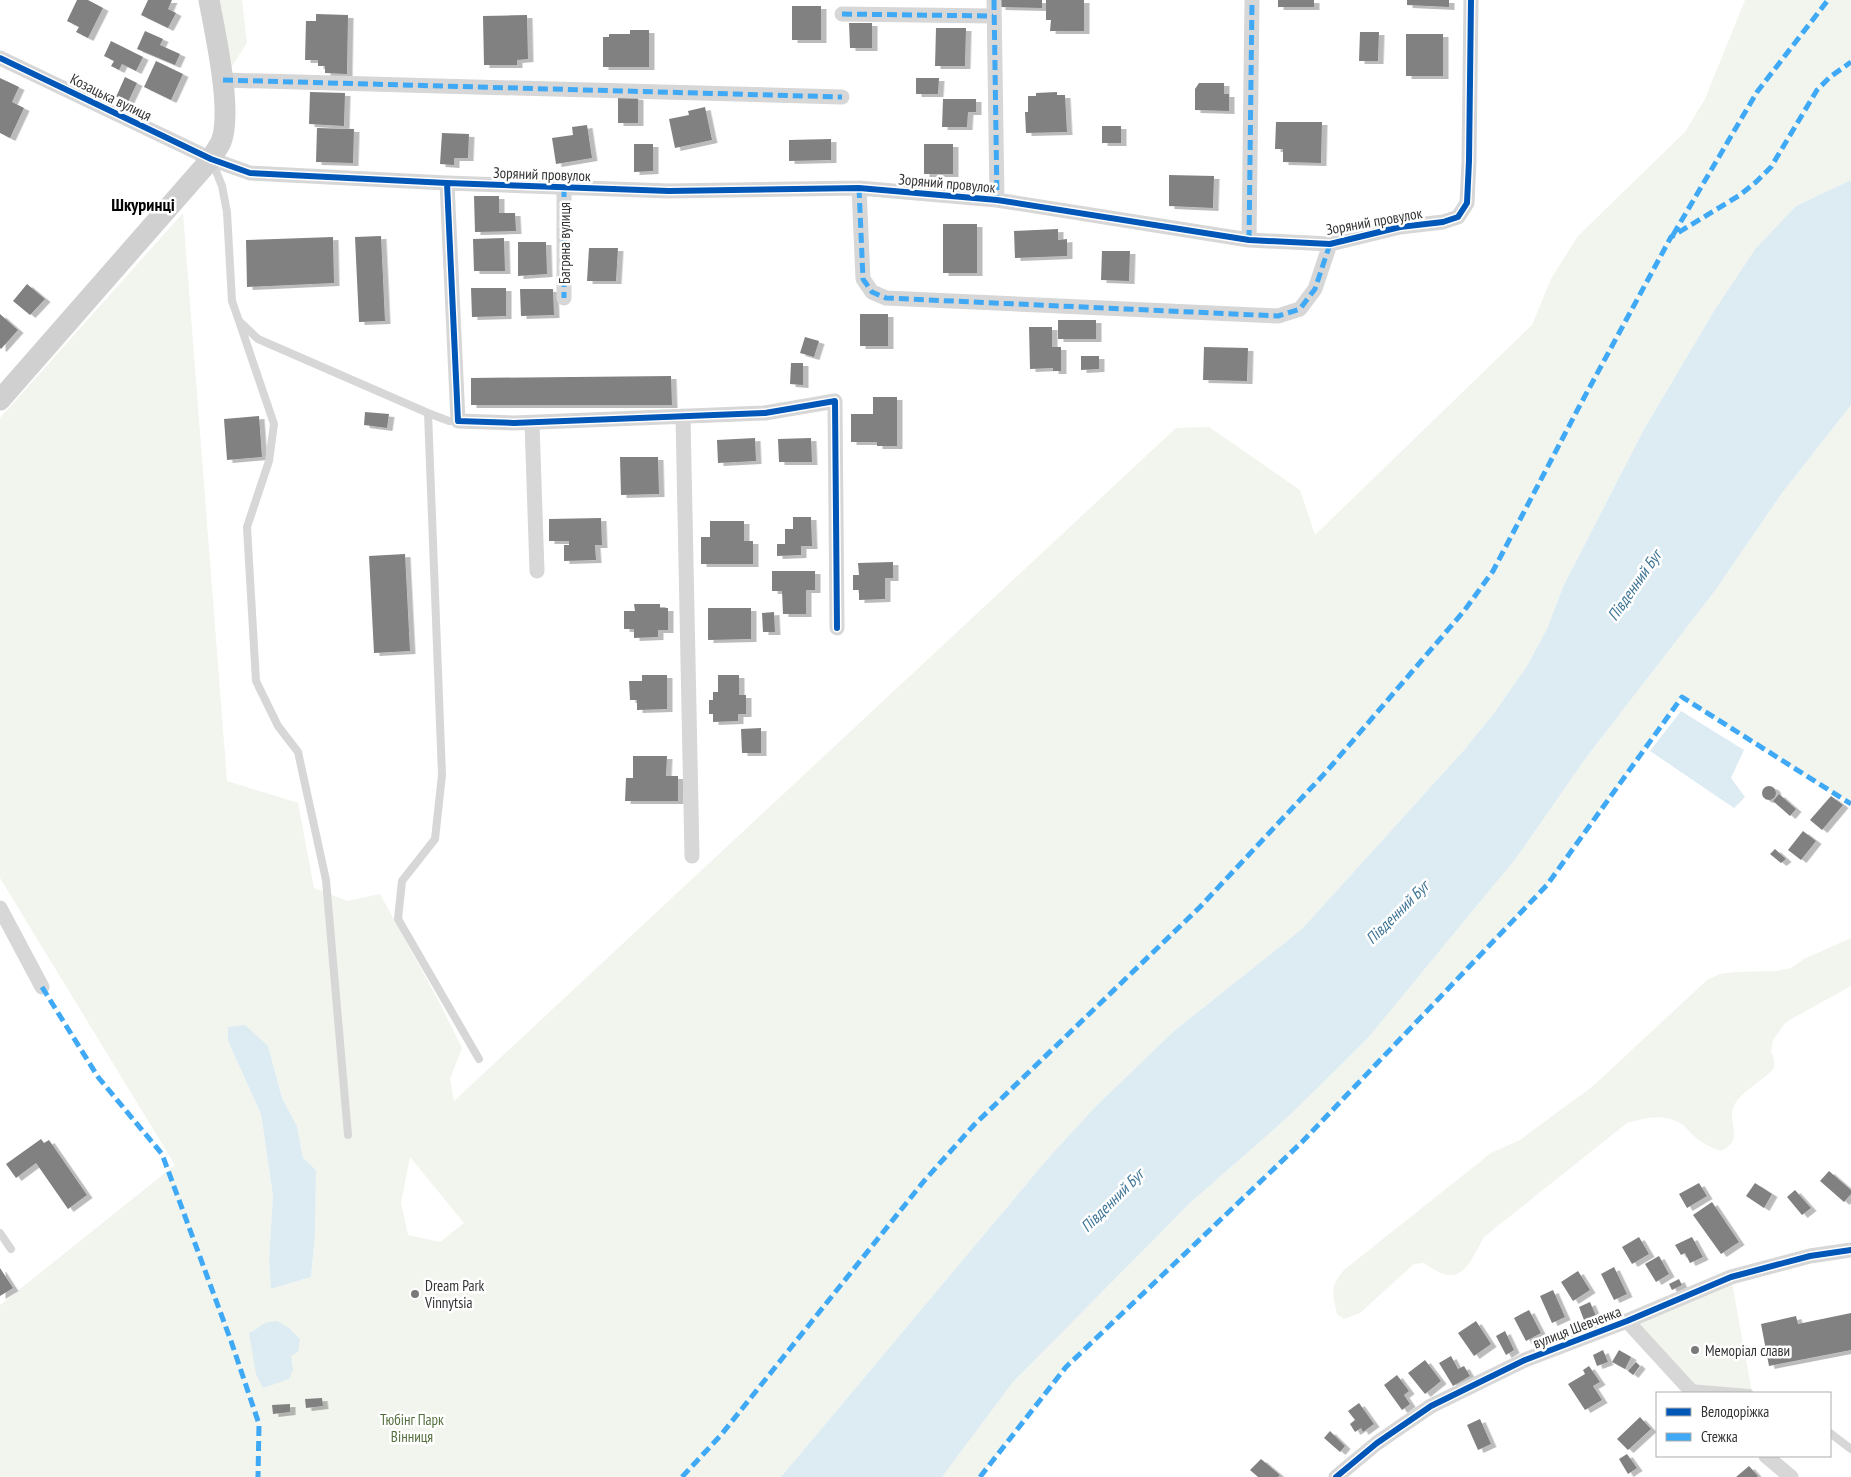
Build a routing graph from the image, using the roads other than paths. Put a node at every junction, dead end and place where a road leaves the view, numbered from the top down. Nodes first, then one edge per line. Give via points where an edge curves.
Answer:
1 (209, 0) edge
2 (994, 0) edge
3 (1252, 0) edge
4 (1471, 0) edge
5 (842, 14) dead end
6 (993, 16) junction
7 (0, 58) edge
8 (223, 80) junction
9 (842, 97) dead end
10 (211, 159) junction
11 (446, 183) junction
12 (564, 187) junction
13 (859, 188) junction
14 (997, 200) junction
15 (1249, 240) junction
16 (1330, 244) junction
17 (564, 298) dead end
18 (239, 321) junction
19 (0, 400) edge
20 (428, 413) junction
21 (683, 416) junction
22 (458, 422) junction
23 (532, 422) junction
24 (537, 571) dead end
25 (837, 628) dead end
26 (692, 856) dead end
27 (0, 908) edge
28 (42, 987) dead end
29 (479, 1060) dead end
30 (348, 1136) dead end
31 (0, 1233) edge
32 (11, 1249) dead end
33 (1851, 1250) edge
34 (1627, 1321) junction
35 (1690, 1391) edge
36 (1720, 1392) edge
37 (1831, 1434) edge
38 (1851, 1449) edge
39 (1767, 1457) edge
40 (1336, 1477) edge
41 (1791, 1477) edge

1 - 8 street
2 - 6 street
3 - 15 street
4 - 16 street, Зоряний провулок via 1467,203 1458,217 1443,222
5 - 6 street
6 - 14 street
7 - 10 street, Козацька вулиця
8 - 9 street
8 - 10 street via 221,140
10 - 11 street, Зоряний провулок via 250,173
10 - 18 lane via 224,195 232,301
10 - 19 street
11 - 12 street, Зоряний провулок
11 - 22 street
12 - 13 street, Зоряний провулок via 669,191
12 - 17 street, Багряна вулиця
13 - 14 street, Зоряний провулок
13 - 16 street via 863,279 872,292 886,298 1278,316 1300,309 1305,303 1315,289
14 - 15 street, Зоряний провулок
15 - 16 street, Зоряний провулок
18 - 20 lane via 258,339
18 - 30 lane via 274,424 269,461 248,527 256,681 278,726 298,752 326,880
20 - 22 lane
20 - 29 lane via 442,775 435,839 402,881 398,919
21 - 23 street
21 - 25 street via 765,413 835,400
21 - 26 street
22 - 23 street
23 - 24 street
27 - 28 street
31 - 32 lane
33 - 34 street, вулиця Шевченка via 1810,1256 1731,1277
34 - 35 street
34 - 40 street, вулиця Шевченка via 1525,1360 1431,1406
35 - 36 lane
37 - 38 lane
39 - 41 street

